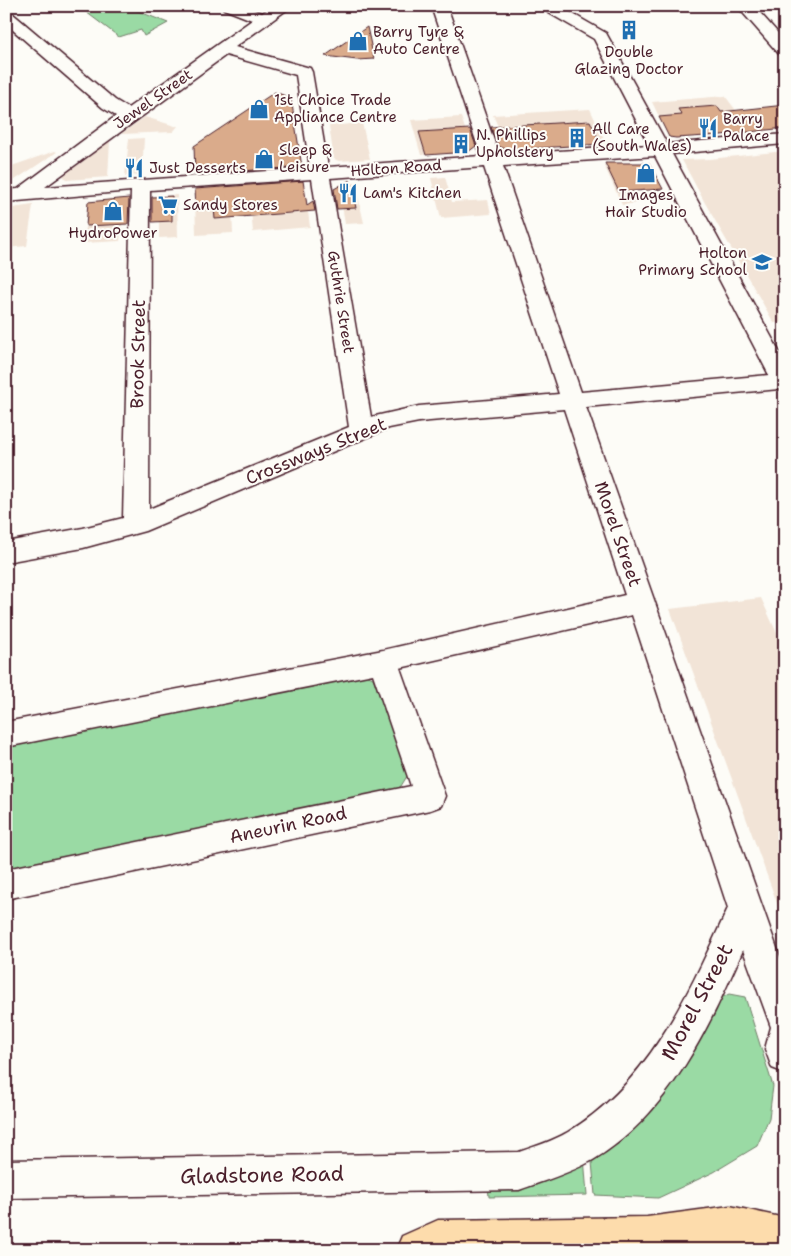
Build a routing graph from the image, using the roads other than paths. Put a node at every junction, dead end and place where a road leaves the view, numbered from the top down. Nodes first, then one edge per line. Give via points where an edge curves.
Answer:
1 (229, 6) edge
2 (284, 6) edge
3 (438, 6) edge
4 (547, 6) edge
5 (745, 6) edge
6 (6, 16) edge
7 (263, 19) junction
8 (223, 50) junction
9 (785, 51) edge
10 (128, 116) junction
11 (785, 139) edge
12 (659, 150) junction
13 (492, 161) junction
14 (320, 174) junction
15 (141, 185) junction
16 (15, 195) edge
17 (784, 382) edge
18 (573, 400) junction
19 (361, 430) junction
20 (136, 524) junction
21 (6, 552) edge
22 (641, 602) junction
23 (383, 661) junction
24 (6, 735) edge
25 (6, 884) edge
26 (745, 908) junction
27 (785, 1019) edge
28 (785, 1036) edge
29 (785, 1055) edge
30 (519, 1171) joint
31 (6, 1179) edge
32 (785, 1239) edge
33 (416, 1250) edge
34 (765, 1250) edge

1 - 7 street
2 - 7 street, Jewel Street
3 - 13 street, Morel Street
4 - 12 street via 600,36
5 - 9 street
6 - 10 street via 109,104
7 - 8 street, Jewel Street
8 - 10 street, Jewel Street
8 - 14 street, Guthrie Street via 304,72
10 - 16 street, Jewel Street
11 - 12 street, Holton Road
12 - 13 street, Holton Road
12 - 17 street
13 - 14 street, Holton Road
13 - 18 street, Morel Street
14 - 15 street, Holton Road
14 - 19 street, Guthrie Street
15 - 16 street, Holton Road
15 - 20 street, Brook Street
17 - 18 street, Crossways Street
18 - 19 street, Crossways Street via 419,414 384,421
18 - 22 street, Morel Street
19 - 20 street, Crossways Street
20 - 21 street, Crossways Street via 83,538
22 - 23 street
22 - 26 street, Morel Street
23 - 24 street
23 - 25 street, Aneurin Road via 430,796
26 - 27 street, Morel Street
26 - 30 street, Morel Street via 693,1020 658,1074 616,1120 587,1142 552,1160
28 - 29 street
30 - 31 street, Gladstone Road
32 - 33 main road via 730,1226 647,1237 438,1240
32 - 34 main road

